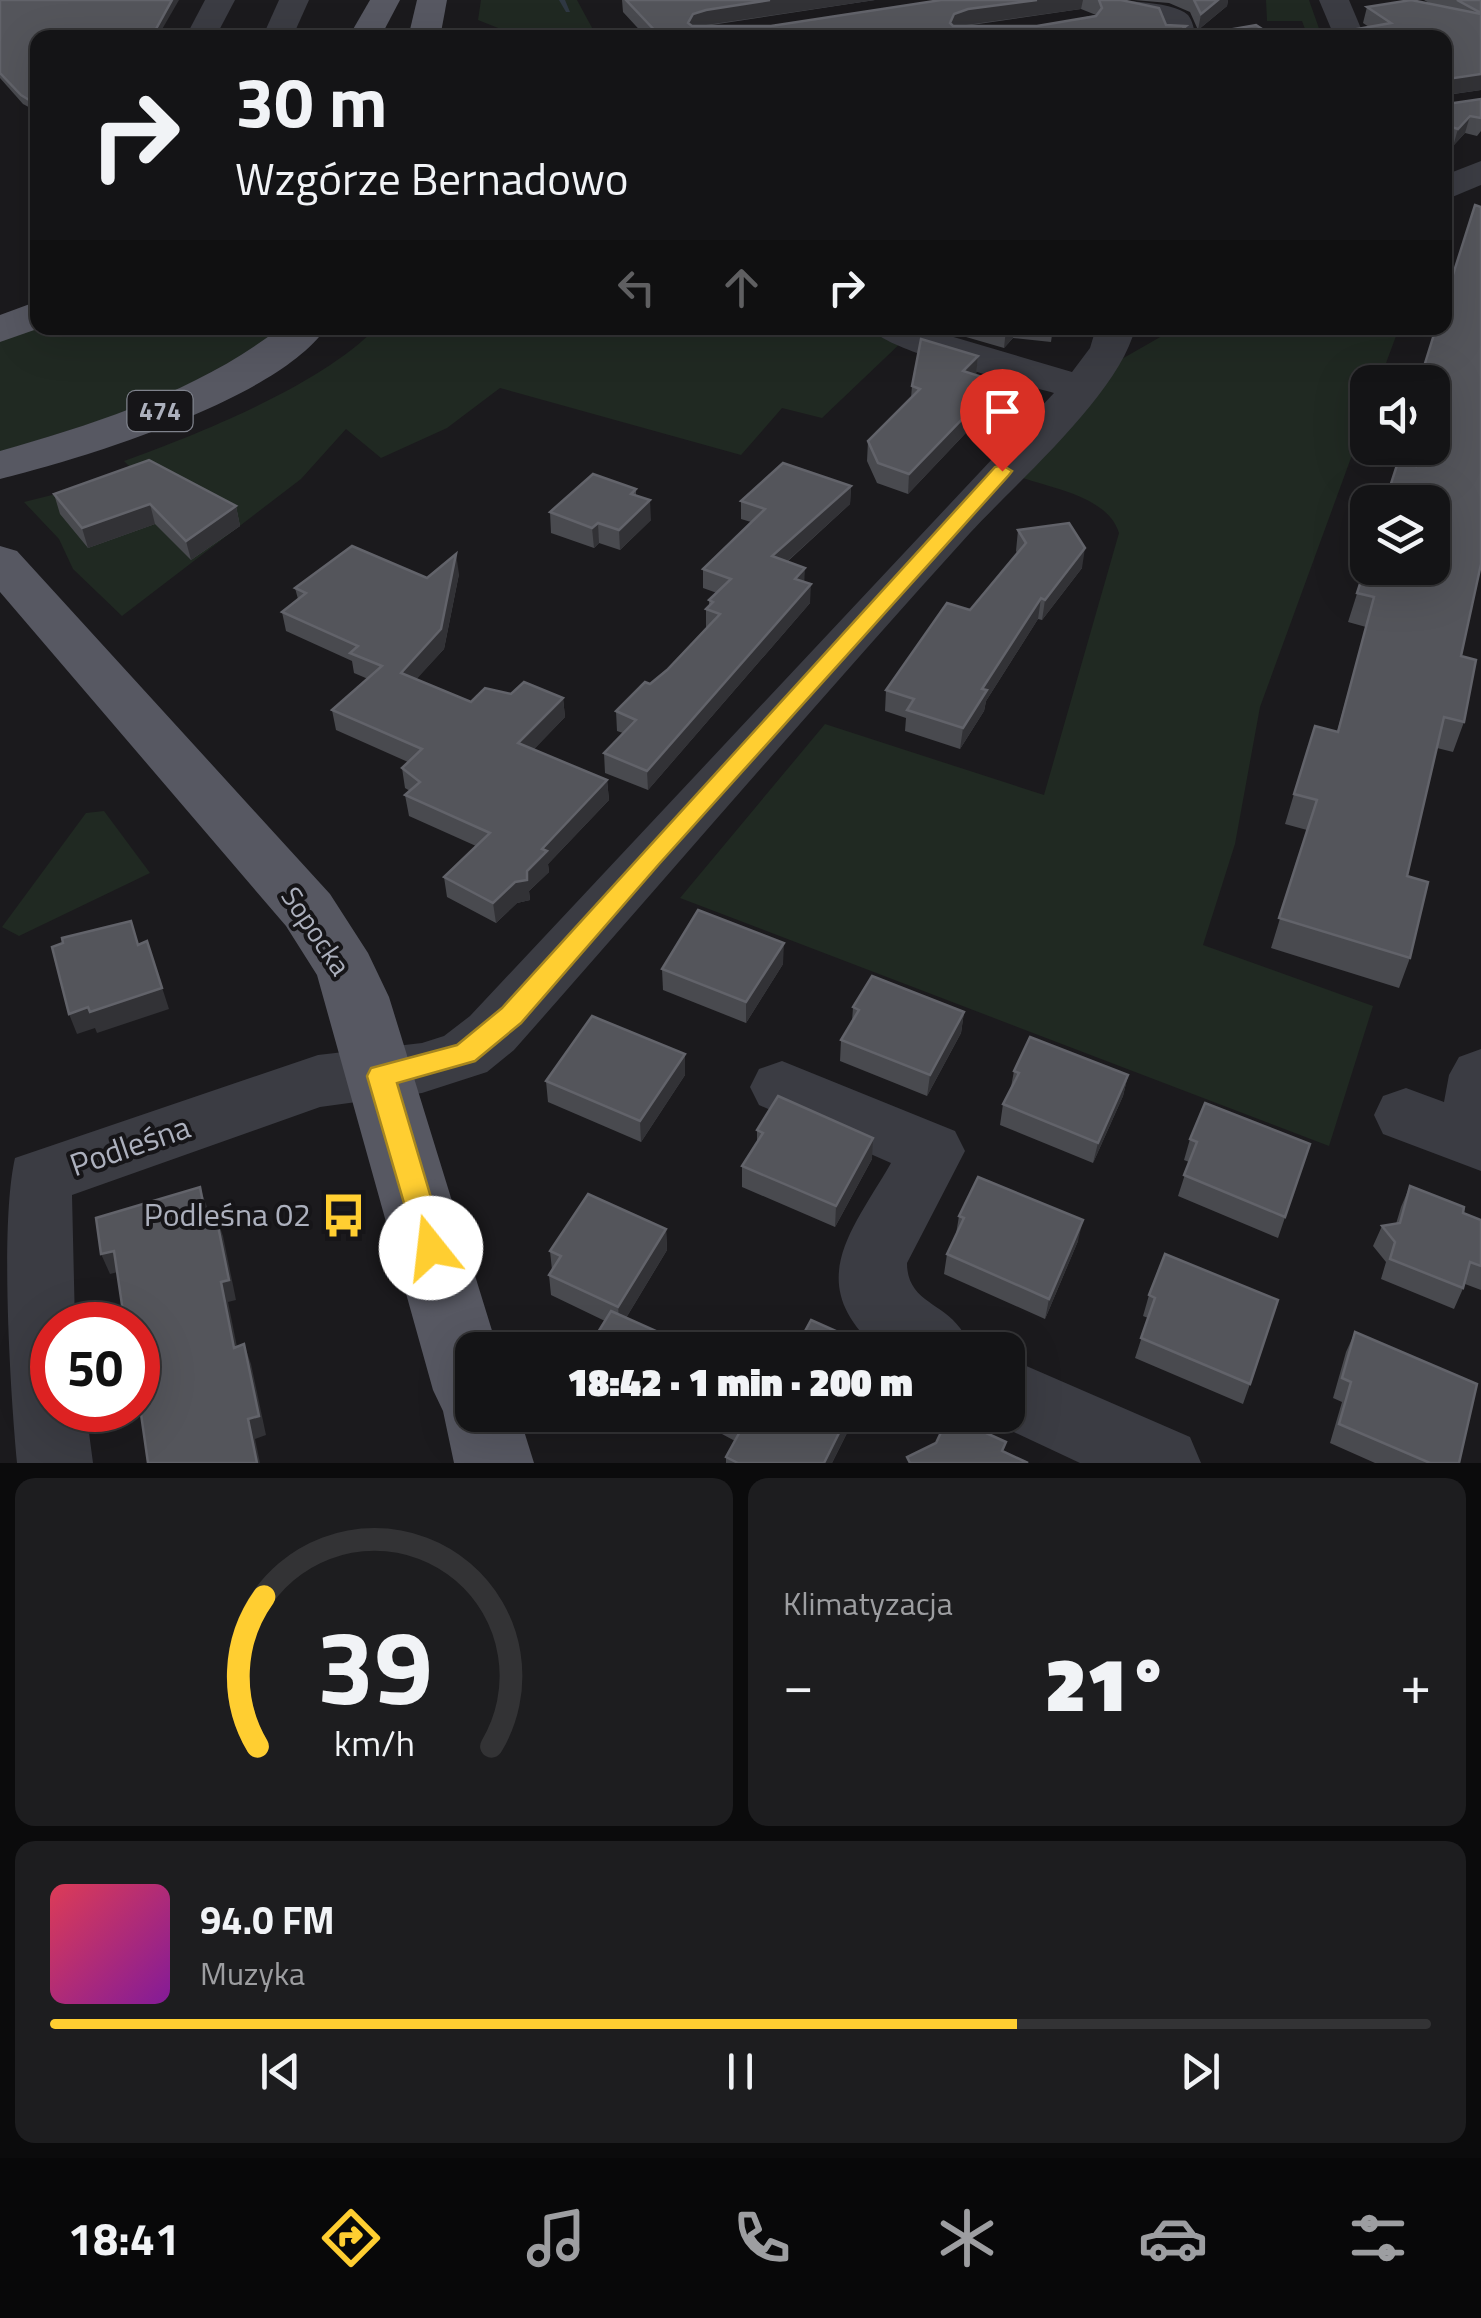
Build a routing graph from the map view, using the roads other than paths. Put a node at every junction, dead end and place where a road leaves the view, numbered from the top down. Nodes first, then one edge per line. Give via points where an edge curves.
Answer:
1 (220, 0) edge
2 (294, 0) edge
3 (385, 0) edge
4 (432, 0) edge
5 (1334, 0) edge
6 (1089, 7) edge
7 (204, 30) edge
8 (280, 30) edge
9 (368, 30) edge
10 (426, 30) edge
11 (1179, 30) edge
12 (1347, 30) edge
13 (1481, 157) edge
14 (1452, 167) edge
15 (1481, 171) edge
16 (1452, 186) edge
17 (30, 317) edge
18 (0, 330) edge
19 (295, 335) edge
20 (907, 335) edge
21 (1113, 335) edge
22 (1082, 388) junction
23 (0, 465) edge
24 (0, 561) edge
25 (1481, 1075) edge
26 (381, 1076) junction
27 (782, 1087) dead end
28 (1406, 1115) dead end
29 (1475, 1142) edge
30 (455, 1332) edge
31 (914, 1332) edge
32 (1025, 1401) edge
33 (485, 1432) edge
34 (55, 1463) edge
35 (494, 1463) edge
36 (1163, 1463) edge

1 - 7 street
2 - 8 street
3 - 9 main road
4 - 10 main road
5 - 12 street
6 - 11 street via 1170,14
13 - 14 street
15 - 16 street
17 - 18 main road
19 - 23 main road, 474 via 185,400
20 - 22 street
21 - 22 street
22 - 26 street via 512,1016 465,1054
24 - 26 main road, Sopocka via 308,910 346,970
25 - 29 street
26 - 30 main road, Sopocka
26 - 34 street, Podleśna via 318,1081 39,1178 36,1299
27 - 31 street via 932,1152 870,1276 879,1301
28 - 29 street
32 - 36 street
33 - 35 main road

